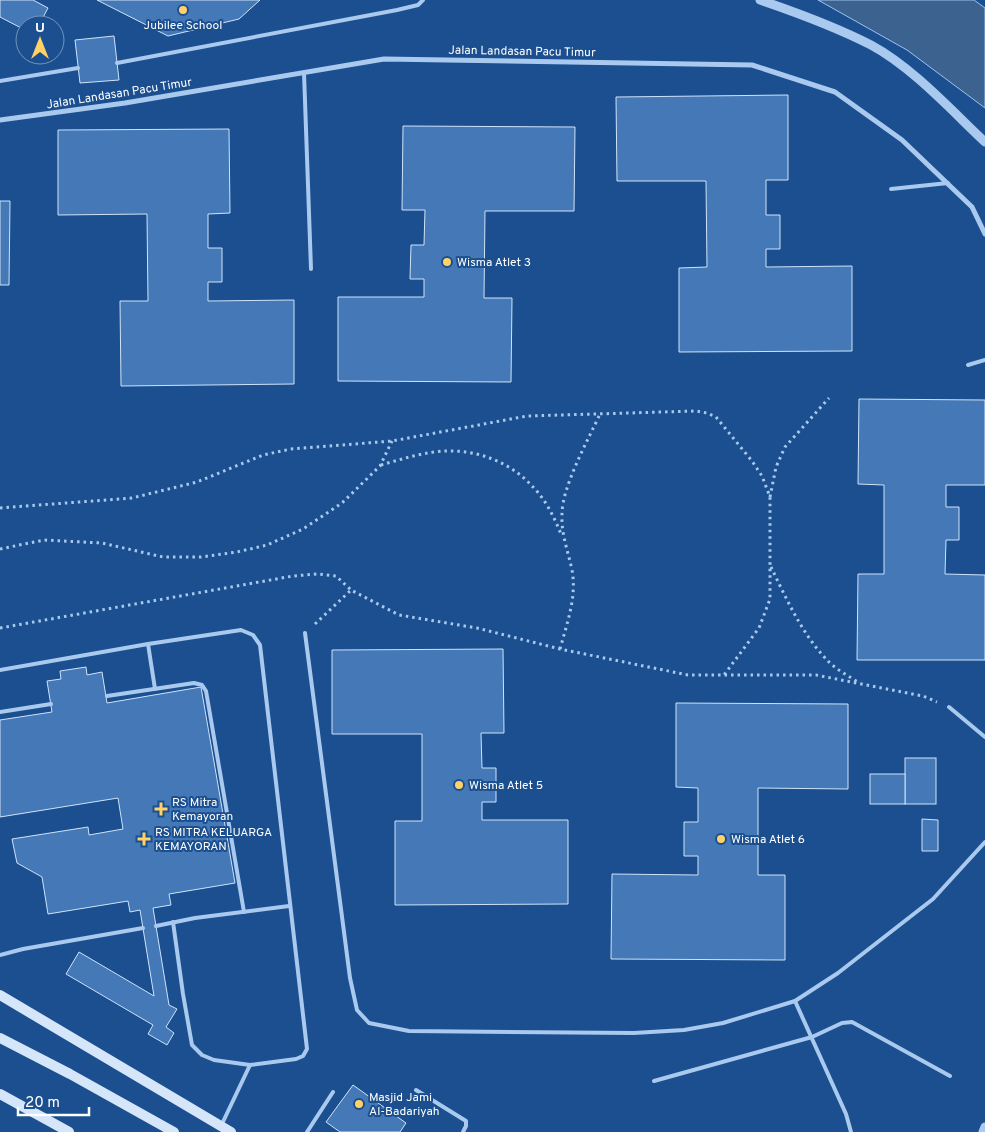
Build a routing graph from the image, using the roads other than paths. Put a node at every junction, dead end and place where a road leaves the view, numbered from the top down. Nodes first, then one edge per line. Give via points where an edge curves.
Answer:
1 (423, 0) edge
2 (760, 0) edge
3 (117, 63) dead end
4 (78, 68) dead end
5 (304, 73) junction
6 (0, 80) edge
7 (0, 120) edge
8 (985, 142) edge
9 (948, 183) junction
10 (891, 189) dead end
11 (985, 234) edge
12 (311, 269) dead end
13 (985, 360) edge
14 (968, 365) dead end
15 (305, 634) road end
16 (148, 644) junction
17 (0, 670) edge
18 (155, 689) junction
19 (107, 696) dead end
20 (51, 704) dead end
21 (949, 707) road end
22 (0, 712) edge
23 (985, 737) edge
24 (985, 842) edge
25 (289, 906) junction
26 (244, 912) junction
27 (173, 922) junction
28 (156, 926) dead end
29 (143, 928) dead end
30 (0, 955) edge
31 (0, 995) edge
32 (795, 1001) junction
33 (812, 1037) junction
34 (0, 1038) edge
35 (250, 1065) junction
36 (950, 1076) dead end
37 (654, 1081) dead end
38 (416, 1090) dead end
39 (333, 1092) dead end
40 (0, 1094) edge
41 (221, 1126) junction
42 (985, 1127) edge
43 (69, 1132) edge
44 (174, 1132) edge
45 (231, 1132) edge
46 (307, 1132) edge
47 (463, 1132) edge
48 (851, 1132) edge
49 (983, 1132) edge

1 - 3 lane via 418,5 397,10
2 - 8 street via 796,12 872,46 913,74
4 - 6 lane
5 - 7 street, Jalan Landasan Pacu Timur
5 - 9 street, Jalan Landasan Pacu Timur via 384,60 752,65 835,92 902,140
5 - 12 lane
9 - 10 lane
9 - 11 street, Jalan Landasan Pacu Timur via 972,207
13 - 14 lane
15 - 32 lane via 350,978 357,1010 369,1023 408,1030 634,1033 684,1030 723,1023
16 - 17 lane
16 - 18 lane
16 - 25 lane via 241,630 253,635 260,645
18 - 19 lane
18 - 26 lane via 194,683 202,685 206,691
20 - 22 lane
21 - 23 lane
24 - 32 lane via 933,899 838,973
25 - 26 lane
25 - 35 lane via 307,1049 296,1059
26 - 27 lane
27 - 28 lane
27 - 35 lane via 192,1045 202,1055 214,1060
29 - 30 lane
31 - 41 main road
32 - 33 lane
33 - 36 lane via 842,1023 852,1022
33 - 37 lane
33 - 48 lane
34 - 44 main road
35 - 41 lane
38 - 47 lane via 466,1121
39 - 46 lane
40 - 43 main road
41 - 45 main road
42 - 49 street

